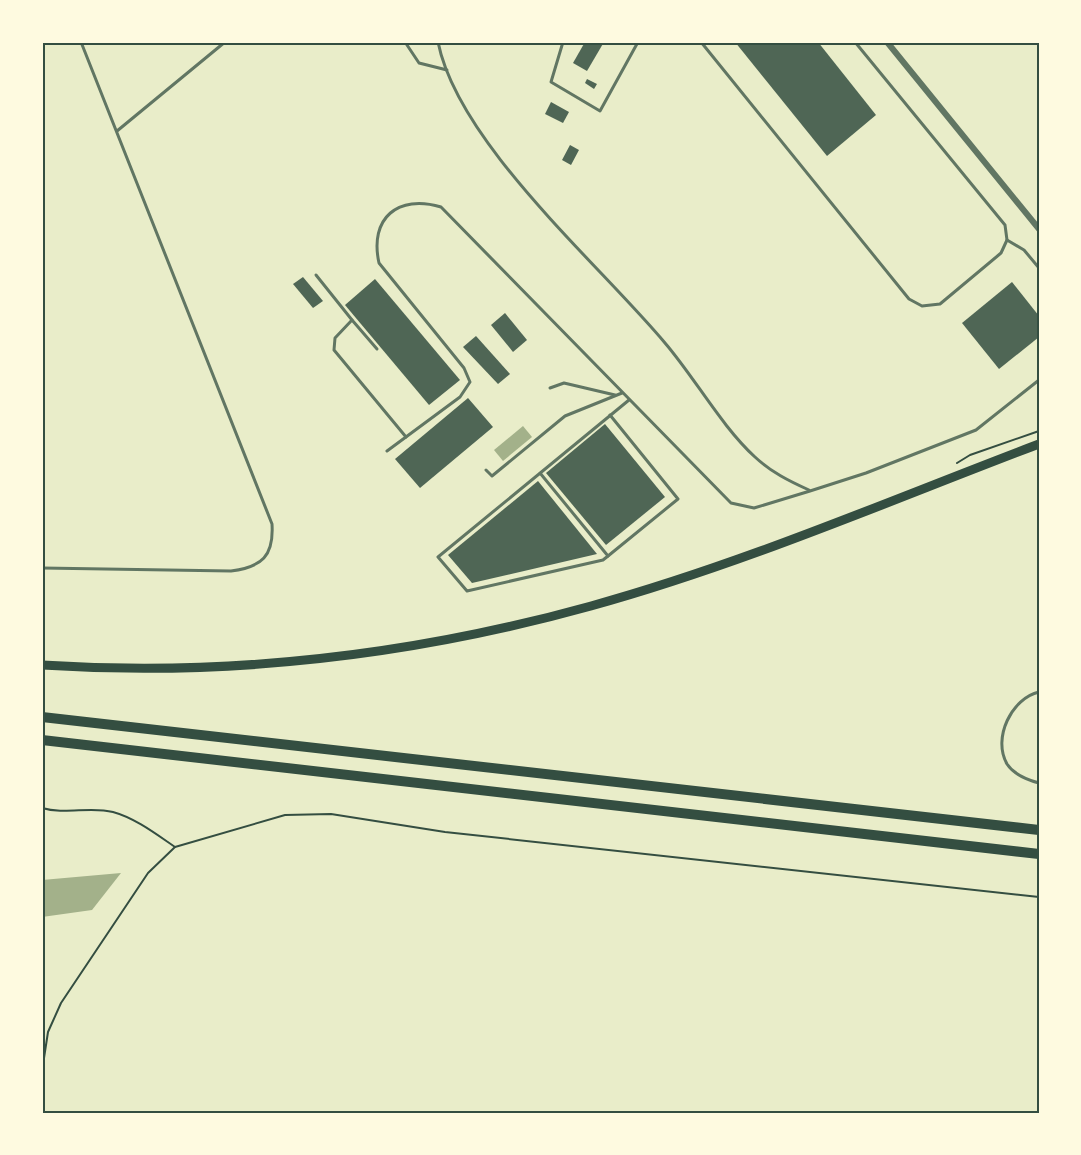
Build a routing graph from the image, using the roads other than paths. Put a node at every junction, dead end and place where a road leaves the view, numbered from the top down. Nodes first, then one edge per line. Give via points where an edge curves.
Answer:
1 (81, 42) edge
2 (225, 42) edge
3 (405, 42) edge
4 (438, 42) edge
5 (563, 42) edge
6 (638, 42) edge
7 (701, 42) edge
8 (855, 42) edge
9 (887, 42) edge
10 (447, 70) junction
11 (117, 131) junction
12 (1039, 229) edge
13 (1007, 240) junction
14 (1039, 268) edge
15 (316, 275) dead end
16 (352, 320) junction
17 (376, 349) dead end
18 (1039, 380) edge
19 (549, 388) dead end
20 (622, 393) junction
21 (616, 396) junction
22 (629, 400) junction
23 (610, 415) junction
24 (405, 437) junction
25 (1039, 444) edge
26 (387, 451) dead end
27 (486, 470) dead end
28 (540, 472) junction
29 (810, 491) junction
30 (608, 556) junction
31 (42, 568) edge
32 (42, 665) edge
33 (1039, 692) edge
34 (42, 717) edge
35 (42, 740) edge
36 (1039, 783) edge
37 (1039, 830) edge
38 (1039, 854) edge

1 - 11 lane
2 - 11 lane
3 - 10 lane via 419,63
4 - 10 lane
5 - 6 lane via 551,82 600,111
7 - 13 lane via 909,299 922,306 940,304 1001,253
8 - 13 lane via 1005,225
9 - 12 street
10 - 29 lane via 468,111 517,179 665,343 753,455 782,477
11 - 31 lane via 272,524 273,542 264,559 250,569 231,572
13 - 14 lane via 1023,250
15 - 16 lane
16 - 17 lane
16 - 24 lane via 335,338 334,350
18 - 29 lane via 976,430
19 - 21 lane via 564,383
20 - 21 lane
20 - 22 lane
20 - 24 lane via 441,207 423,201 413,203 386,217 377,232 379,263 464,368 470,382 460,397
21 - 27 lane via 565,417 492,477
22 - 23 lane
22 - 29 lane via 731,503 754,508
23 - 28 lane
23 - 30 lane via 678,499
24 - 26 lane
25 - 32 main road via 677,579 515,626 310,662 142,669
28 - 30 lane
28 - 30 lane via 438,557 467,591 474,591
33 - 36 lane via 1029,694 1010,714 1002,739 1007,764 1026,780
34 - 37 highway
35 - 38 highway

